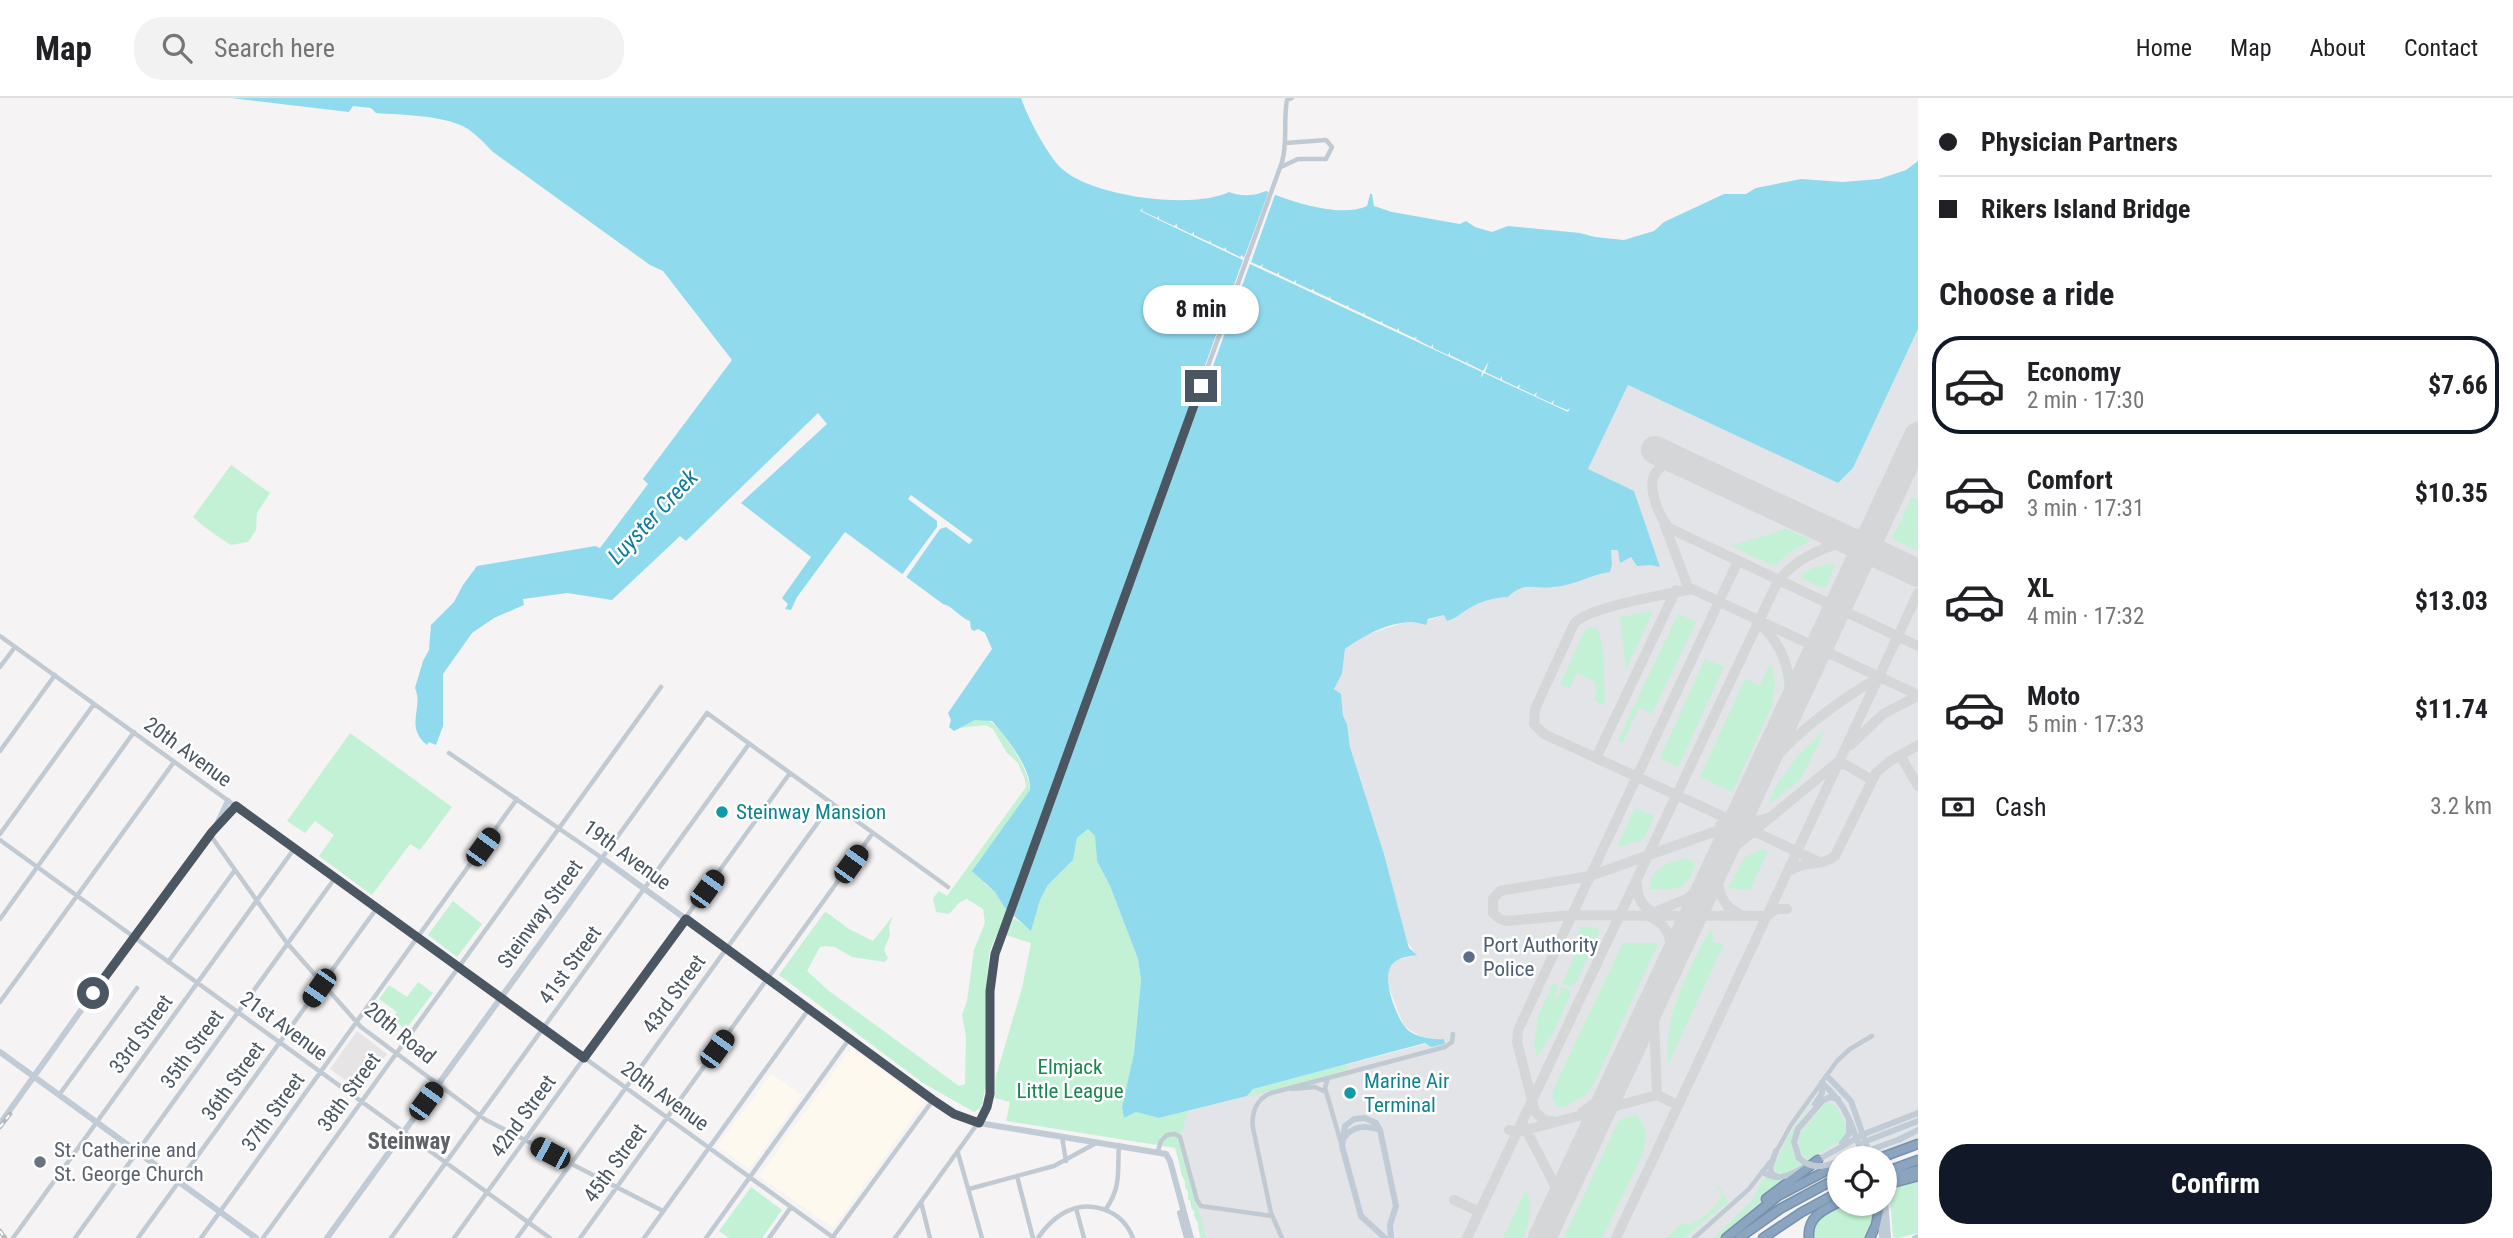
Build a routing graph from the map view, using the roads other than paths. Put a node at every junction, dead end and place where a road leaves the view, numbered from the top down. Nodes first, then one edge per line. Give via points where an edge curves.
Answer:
1 (1292, 98) edge
2 (1286, 143) junction
3 (1279, 169) junction
4 (0, 636) edge
5 (15, 647) junction
6 (0, 667) edge
7 (55, 676) junction
8 (661, 687) dead end
9 (94, 704) junction
10 (134, 732) junction
11 (749, 744) junction
12 (0, 751) edge
13 (449, 753) dead end
14 (174, 762) junction
15 (790, 773) junction
16 (517, 800) junction
17 (229, 801) junction
18 (832, 803) junction
19 (236, 806) junction
20 (559, 828) junction
21 (211, 833) junction
22 (0, 834) edge
23 (872, 834) junction
24 (0, 840) edge
25 (294, 849) junction
26 (602, 858) junction
27 (37, 867) junction
28 (235, 870) junction
29 (335, 878) junction
30 (948, 887) dead end
31 (644, 889) junction
32 (77, 896) junction
33 (257, 901) junction
34 (377, 908) junction
35 (0, 919) edge
36 (686, 919) junction
37 (134, 936) junction
38 (418, 937) junction
39 (287, 943) junction
40 (726, 949) junction
41 (168, 962) junction
42 (459, 967) junction
43 (768, 979) junction
44 (198, 983) junction
45 (322, 984) junction
46 (137, 988) dead end
47 (501, 997) junction
48 (0, 1002) edge
49 (809, 1009) junction
50 (238, 1012) junction
51 (357, 1021) junction
52 (543, 1028) junction
53 (1453, 1034) dead end
54 (1872, 1036) dead end
55 (850, 1038) junction
56 (280, 1042) junction
57 (0, 1052) edge
58 (397, 1053) junction
59 (584, 1058) junction
60 (321, 1072) junction
61 (33, 1076) junction
62 (1826, 1076) junction
63 (1329, 1078) junction
64 (1822, 1083) junction
65 (439, 1084) junction
66 (626, 1087) junction
67 (1287, 1088) junction
68 (1326, 1092) junction
69 (59, 1095) junction
70 (933, 1100) junction
71 (1839, 1100) junction
72 (361, 1101) junction
73 (1845, 1110) junction
74 (1918, 1113) edge
75 (480, 1115) junction
76 (667, 1117) junction
77 (1805, 1121) junction
78 (1918, 1121) edge
79 (97, 1123) junction
80 (979, 1123) junction
81 (0, 1124) edge
82 (1918, 1131) edge
83 (404, 1132) junction
84 (1062, 1136) junction
85 (525, 1140) junction
86 (1098, 1142) junction
87 (1342, 1143) junction
88 (1119, 1145) junction
89 (1838, 1146) edge
90 (1858, 1146) edge
91 (1858, 1146) edge
92 (1864, 1146) edge
93 (1865, 1146) edge
94 (1871, 1146) edge
95 (1918, 1146) edge
96 (709, 1147) junction
97 (1158, 1151) junction
98 (1776, 1151) junction
99 (138, 1152) junction
100 (958, 1152) junction
101 (1897, 1153) edge
102 (1827, 1155) edge
103 (1818, 1160) junction
104 (1918, 1160) edge
105 (1066, 1161) junction
106 (446, 1162) junction
107 (571, 1164) junction
108 (1827, 1165) edge
109 (1897, 1167) edge
110 (1827, 1169) edge
111 (1918, 1170) edge
112 (1763, 1172) junction
113 (1897, 1176) edge
114 (1918, 1176) edge
115 (750, 1177) junction
116 (1017, 1177) junction
117 (1781, 1177) junction
118 (179, 1182) junction
119 (1897, 1182) edge
120 (1827, 1184) edge
121 (617, 1188) junction
122 (969, 1189) junction
123 (487, 1193) junction
124 (921, 1202) junction
125 (1827, 1202) edge
126 (1827, 1206) edge
127 (791, 1207) junction
128 (1076, 1208) junction
129 (1106, 1209) junction
130 (663, 1211) junction
131 (220, 1212) junction
132 (1272, 1216) junction
133 (1878, 1216) edge
134 (1881, 1216) edge
135 (1886, 1216) edge
136 (528, 1222) junction
137 (13, 1238) edge
138 (75, 1238) edge
139 (138, 1238) edge
140 (201, 1238) edge
141 (256, 1238) edge
142 (263, 1238) edge
143 (327, 1238) edge
144 (391, 1238) edge
145 (454, 1238) edge
146 (517, 1238) edge
147 (550, 1238) edge
148 (580, 1238) edge
149 (644, 1238) edge
150 (706, 1238) edge
151 (769, 1238) edge
152 (833, 1238) edge
153 (895, 1238) edge
154 (930, 1238) edge
155 (982, 1238) edge
156 (1035, 1238) edge
157 (1084, 1238) edge
158 (1133, 1238) edge
159 (1189, 1238) edge
160 (1282, 1238) edge
161 (1385, 1238) edge
162 (1391, 1238) edge
163 (1694, 1238) edge
164 (1726, 1238) edge
165 (1739, 1238) edge
166 (1763, 1238) edge
167 (1809, 1238) edge
168 (1870, 1238) edge
169 (1882, 1238) edge
170 (1888, 1238) edge

1 - 2 street via 1287,100 1285,112
2 - 3 street
2 - 3 street via 1326,140 1332,147 1326,159 1298,159
3 - 80 street via 995,954 990,991 990,1094
4 - 5 street, 20th Avenue
5 - 6 street
5 - 7 street, 20th Avenue
7 - 9 street, 20th Avenue
7 - 12 street
8 - 20 street, 38th Street
9 - 10 street, 20th Avenue
9 - 22 street
10 - 14 street, 20th Avenue
10 - 27 street
11 - 15 street
11 - 26 street, Steinway Street via 707,713
11 - 31 street, 41st Street
13 - 16 street, 19th Avenue
14 - 17 street, 20th Avenue
14 - 32 street
15 - 18 street
15 - 36 street, 42nd Street
16 - 20 street, 19th Avenue
16 - 38 street, 37th Street
17 - 19 street, 20th Avenue
17 - 21 street
18 - 23 street
18 - 40 street, 43rd Street
19 - 21 street
19 - 25 street, 20th Avenue
20 - 26 street, 19th Avenue
20 - 42 street, 38th Street
21 - 28 street, 20th Road
21 - 37 street
23 - 30 street
23 - 43 street, 45th Street
24 - 27 street, 21st Avenue
25 - 29 street, 20th Avenue
25 - 33 street, 33rd Street
26 - 31 street, 19th Avenue
26 - 47 street, Steinway Street
27 - 32 street, 21st Avenue
27 - 35 street
28 - 33 street, 20th Road
28 - 41 street
29 - 34 street, 20th Avenue
29 - 39 street, 35th Street
31 - 36 street, 19th Avenue
31 - 52 street, 41st Street
32 - 37 street, 21st Avenue
32 - 48 street
33 - 39 street, 20th Road
33 - 44 street, 33rd Street
34 - 38 street, 20th Avenue
34 - 45 street, 36th Street
36 - 40 street, 19th Avenue
36 - 59 street, 42nd Street
37 - 41 street, 21st Avenue
37 - 61 street
38 - 42 street, 20th Avenue
38 - 51 street, 37th Street
39 - 45 street, 20th Road
39 - 50 street, 35th Street
40 - 43 street, 19th Avenue
40 - 66 street, 43rd Street
41 - 44 street, 21st Avenue
42 - 47 street, 20th Avenue
42 - 58 street, 38th Street
43 - 49 street, 19th Avenue
43 - 76 street, 45th Street
44 - 50 street, 21st Avenue
44 - 79 street, 33rd Street
45 - 51 street, 20th Road
45 - 56 street, 36th Street
46 - 69 street
47 - 52 street, 20th Avenue
47 - 65 street, Steinway Street
49 - 55 street, 19th Avenue
49 - 96 street
50 - 56 street, 21st Avenue
50 - 99 street, 35th Street
51 - 58 street, 20th Road
51 - 60 street, 37th Street
52 - 59 street, 20th Avenue
52 - 75 street, 41st Street
53 - 63 street via 1445,1047
54 - 62 street via 1845,1053
55 - 70 street, 19th Avenue
55 - 115 street
56 - 60 street, 21st Avenue
56 - 118 street, 36th Street
57 - 61 street
58 - 65 street, 20th Road
58 - 72 street, 38th Street
59 - 66 street, 20th Avenue
59 - 85 street, 42nd Street
60 - 72 street, 21st Avenue
60 - 131 street, 37th Street
61 - 69 street
61 - 81 street
62 - 64 street
62 - 90 street via 1851,1101
63 - 67 street
63 - 68 street
64 - 71 street
64 - 77 street via 1822,1093
64 - 98 street
65 - 75 street, 20th Road
65 - 83 street, Steinway Street
66 - 76 street, 20th Avenue
66 - 107 street, 43rd Street
67 - 68 street via 1315,1087
67 - 132 street via 1263,1097 1252,1116
68 - 87 street
69 - 79 street
70 - 80 street, 19th Avenue
70 - 152 street
71 - 73 street
71 - 77 street via 1824,1099
72 - 83 street, 21st Avenue
72 - 142 street, 38th Street
73 - 89 street via 1849,1134
73 - 91 street
74 - 92 street
75 - 85 street, 20th Road
75 - 106 street, 41st Street
76 - 96 street, 20th Avenue
76 - 121 street, 45th Street
77 - 108 street, bridge via 1794,1139 1799,1158 1814,1167
78 - 93 street
79 - 99 street
79 - 137 street, 33rd Street
80 - 84 street, 19th Avenue
80 - 100 street
82 - 94 street, bridge
83 - 106 street, 21st Avenue
83 - 143 street, Steinway Street
84 - 86 street, 19th Avenue
84 - 105 street
85 - 107 street, 20th Road
85 - 123 street, 42nd Street
86 - 88 street, 19th Avenue
86 - 105 street
87 - 161 street via 1362,1217
87 - 162 street via 1347,1133 1359,1127 1380,1129 1396,1206
88 - 97 street, 19th Avenue
88 - 129 street via 1119,1180
95 - 101 highway
96 - 115 street, 20th Avenue
96 - 130 street
97 - 132 street via 1167,1135 1180,1138 1201,1206
97 - 159 street via 1168,1163
98 - 112 street
98 - 117 street via 1770,1170
99 - 118 street
99 - 138 street, 35th Street
100 - 122 street
100 - 124 street
102 - 103 street
103 - 117 street
103 - 164 highway via 1777,1190
104 - 109 highway
105 - 116 street
106 - 123 street, 21st Avenue
106 - 144 street, 41st Street
107 - 121 street, 20th Road
107 - 136 street, 43rd Street
110 - 164 highway via 1763,1207
111 - 113 highway
112 - 117 street
112 - 163 street
114 - 119 highway
115 - 127 street, 20th Avenue
115 - 150 street
116 - 122 street
116 - 156 street
118 - 131 street
118 - 139 street, 36th Street
120 - 165 highway
121 - 130 street, 20th Road
121 - 148 street, 45th Street
122 - 155 street
123 - 136 street, 21st Avenue
123 - 145 street, 42nd Street
124 - 153 street
124 - 154 street
125 - 166 highway
126 - 167 highway via 1814,1217
127 - 151 street
127 - 152 street, 20th Avenue
128 - 129 street
128 - 156 street
128 - 157 street
129 - 158 street
130 - 149 street
131 - 140 street, 37th Street
131 - 141 street
132 - 160 street
133 - 168 highway
134 - 169 street
135 - 170 street
136 - 146 street, 43rd Street
136 - 147 street, 21st Avenue

